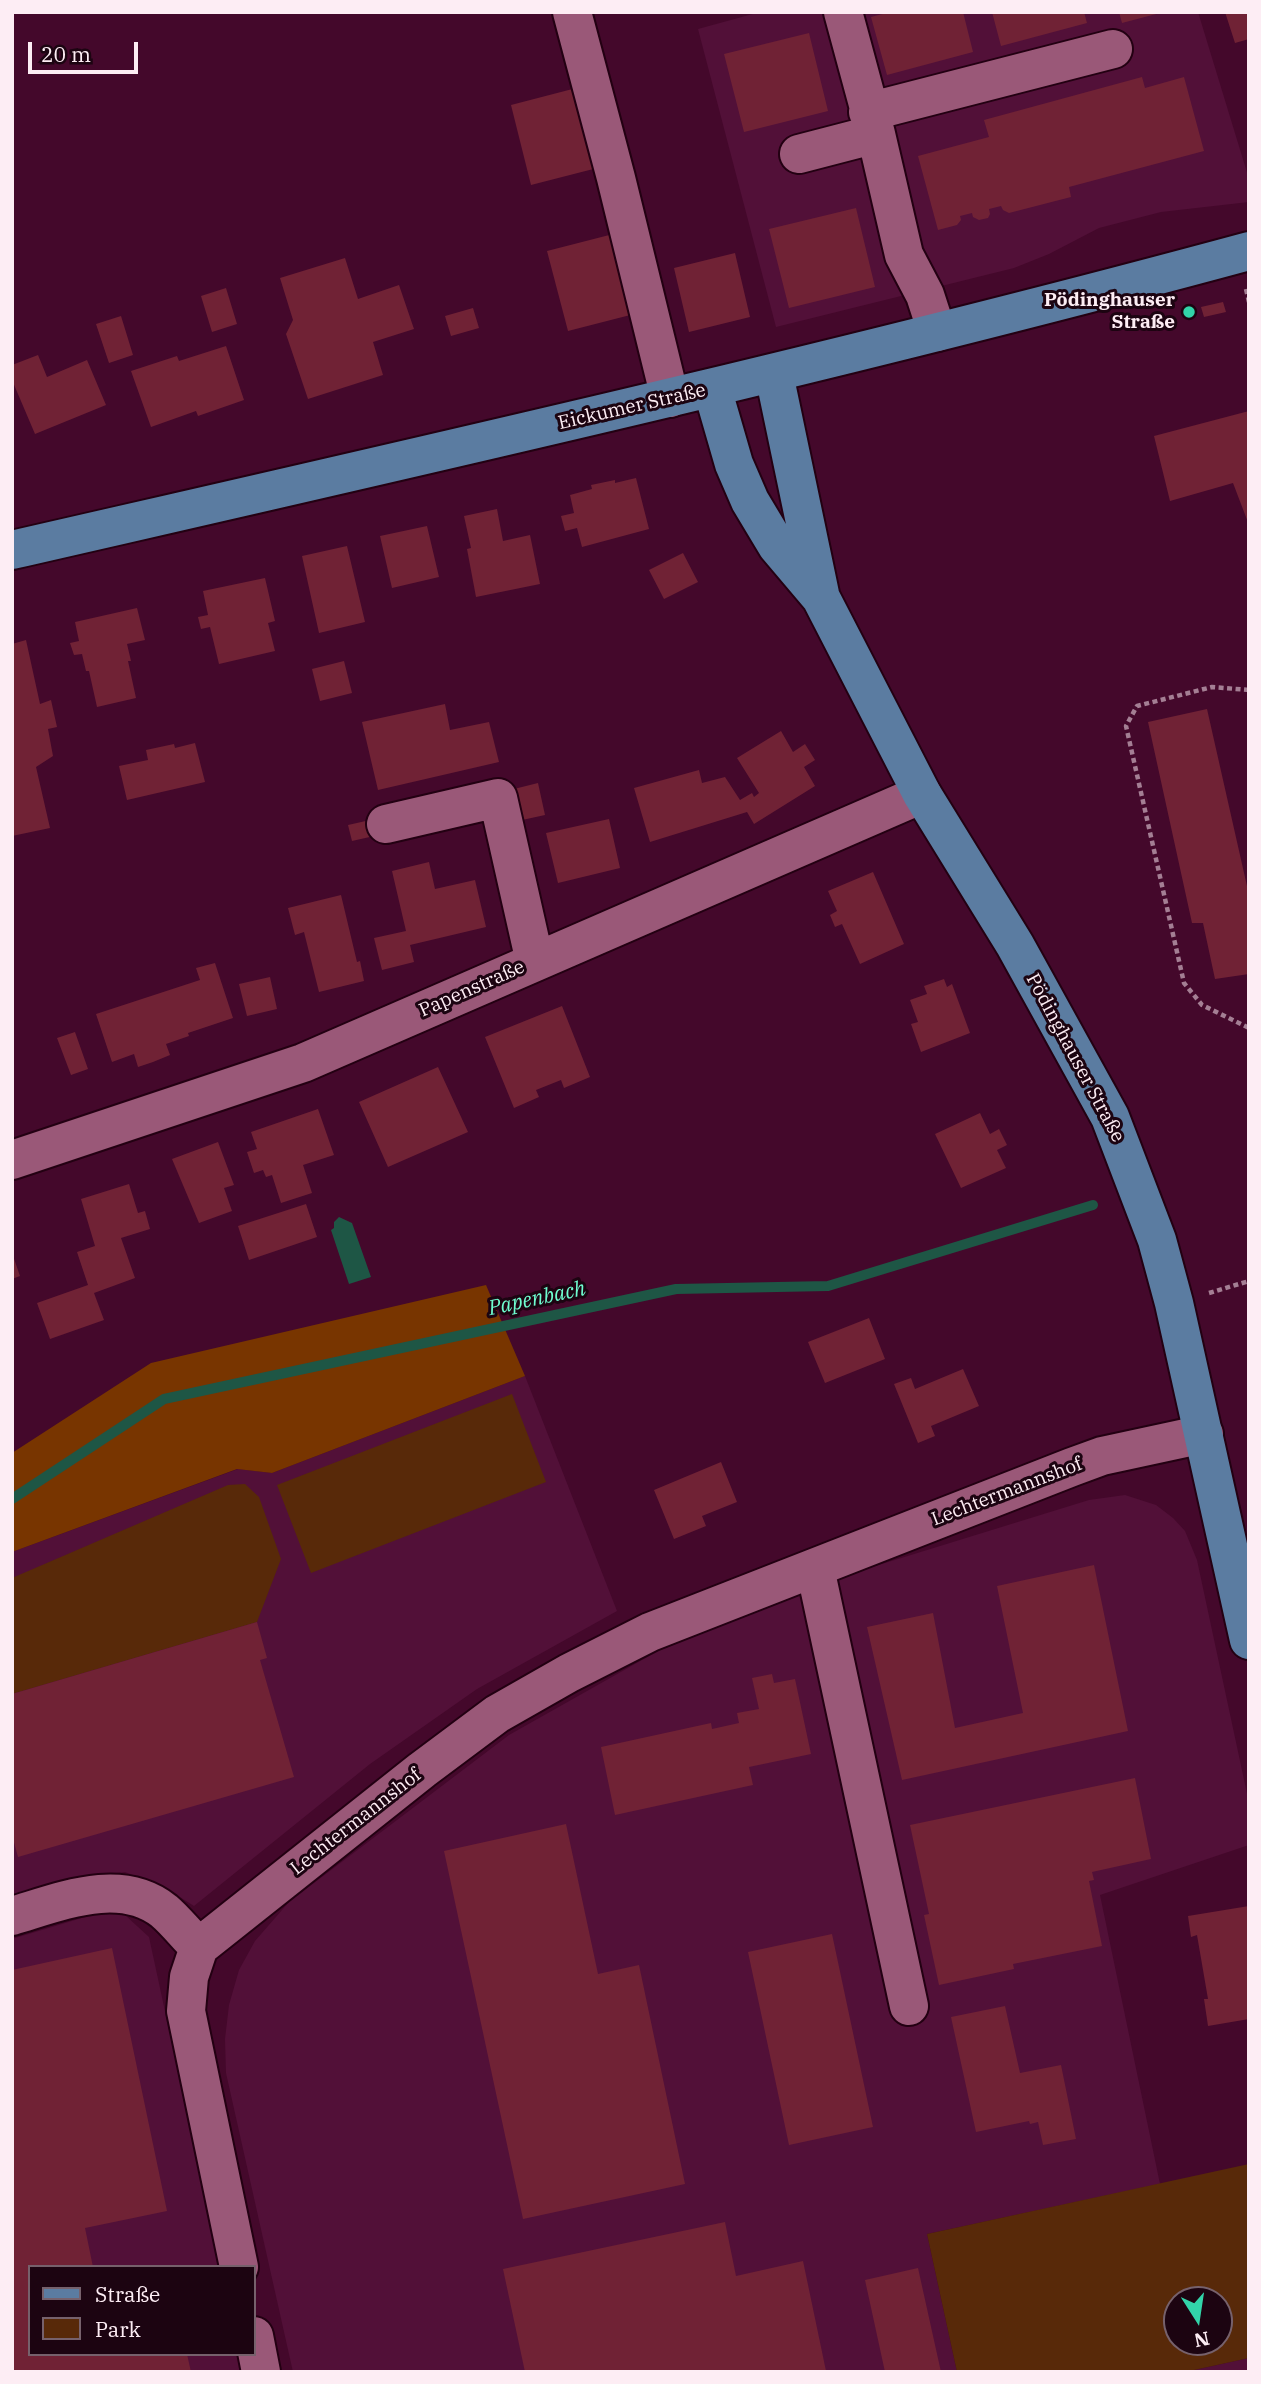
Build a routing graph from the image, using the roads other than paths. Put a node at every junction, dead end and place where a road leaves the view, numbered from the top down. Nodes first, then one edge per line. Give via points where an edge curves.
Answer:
1 (572, 12) edge
2 (843, 12) edge
3 (1113, 49) dead end
4 (872, 123) junction
5 (799, 154) dead end
6 (1249, 251) edge
7 (937, 332) junction
8 (774, 374) junction
9 (712, 388) junction
10 (670, 398) junction
11 (12, 550) edge
12 (821, 598) junction
13 (922, 793) junction
14 (386, 824) dead end
15 (535, 962) junction
16 (12, 1160) edge
17 (1204, 1434) junction
18 (815, 1568) junction
19 (1249, 1640) edge
20 (12, 1916) edge
21 (198, 1947) junction
22 (909, 2006) dead end
23 (239, 2265) edge
24 (256, 2346) edge
25 (261, 2372) edge

1 - 10 street
2 - 4 street
3 - 4 street
4 - 5 street
4 - 7 street via 904,255 925,295
6 - 7 main road, Eickumer Straße
7 - 8 main road, Eickumer Straße
8 - 9 main road, Eickumer Straße
8 - 12 main road, Pödinghauser Straße
9 - 10 main road, Eickumer Straße
9 - 12 main road, Pödinghauser Straße via 750,501 777,547
10 - 11 main road, Eickumer Straße
12 - 13 main road, Pödinghauser Straße
13 - 15 street, Papenstraße
13 - 17 main road, Pödinghauser Straße via 1015,945 1110,1117 1157,1240
14 - 15 street via 498,798
15 - 16 street, Papenstraße via 303,1063
17 - 18 street, Lechtermannshof via 1092,1460
17 - 19 main road, Pödinghauser Straße
18 - 21 street, Lechtermannshof via 650,1632 497,1714
18 - 22 street
20 - 21 street via 76,1897 125,1893 164,1911
21 - 23 street via 186,2011
24 - 25 street

